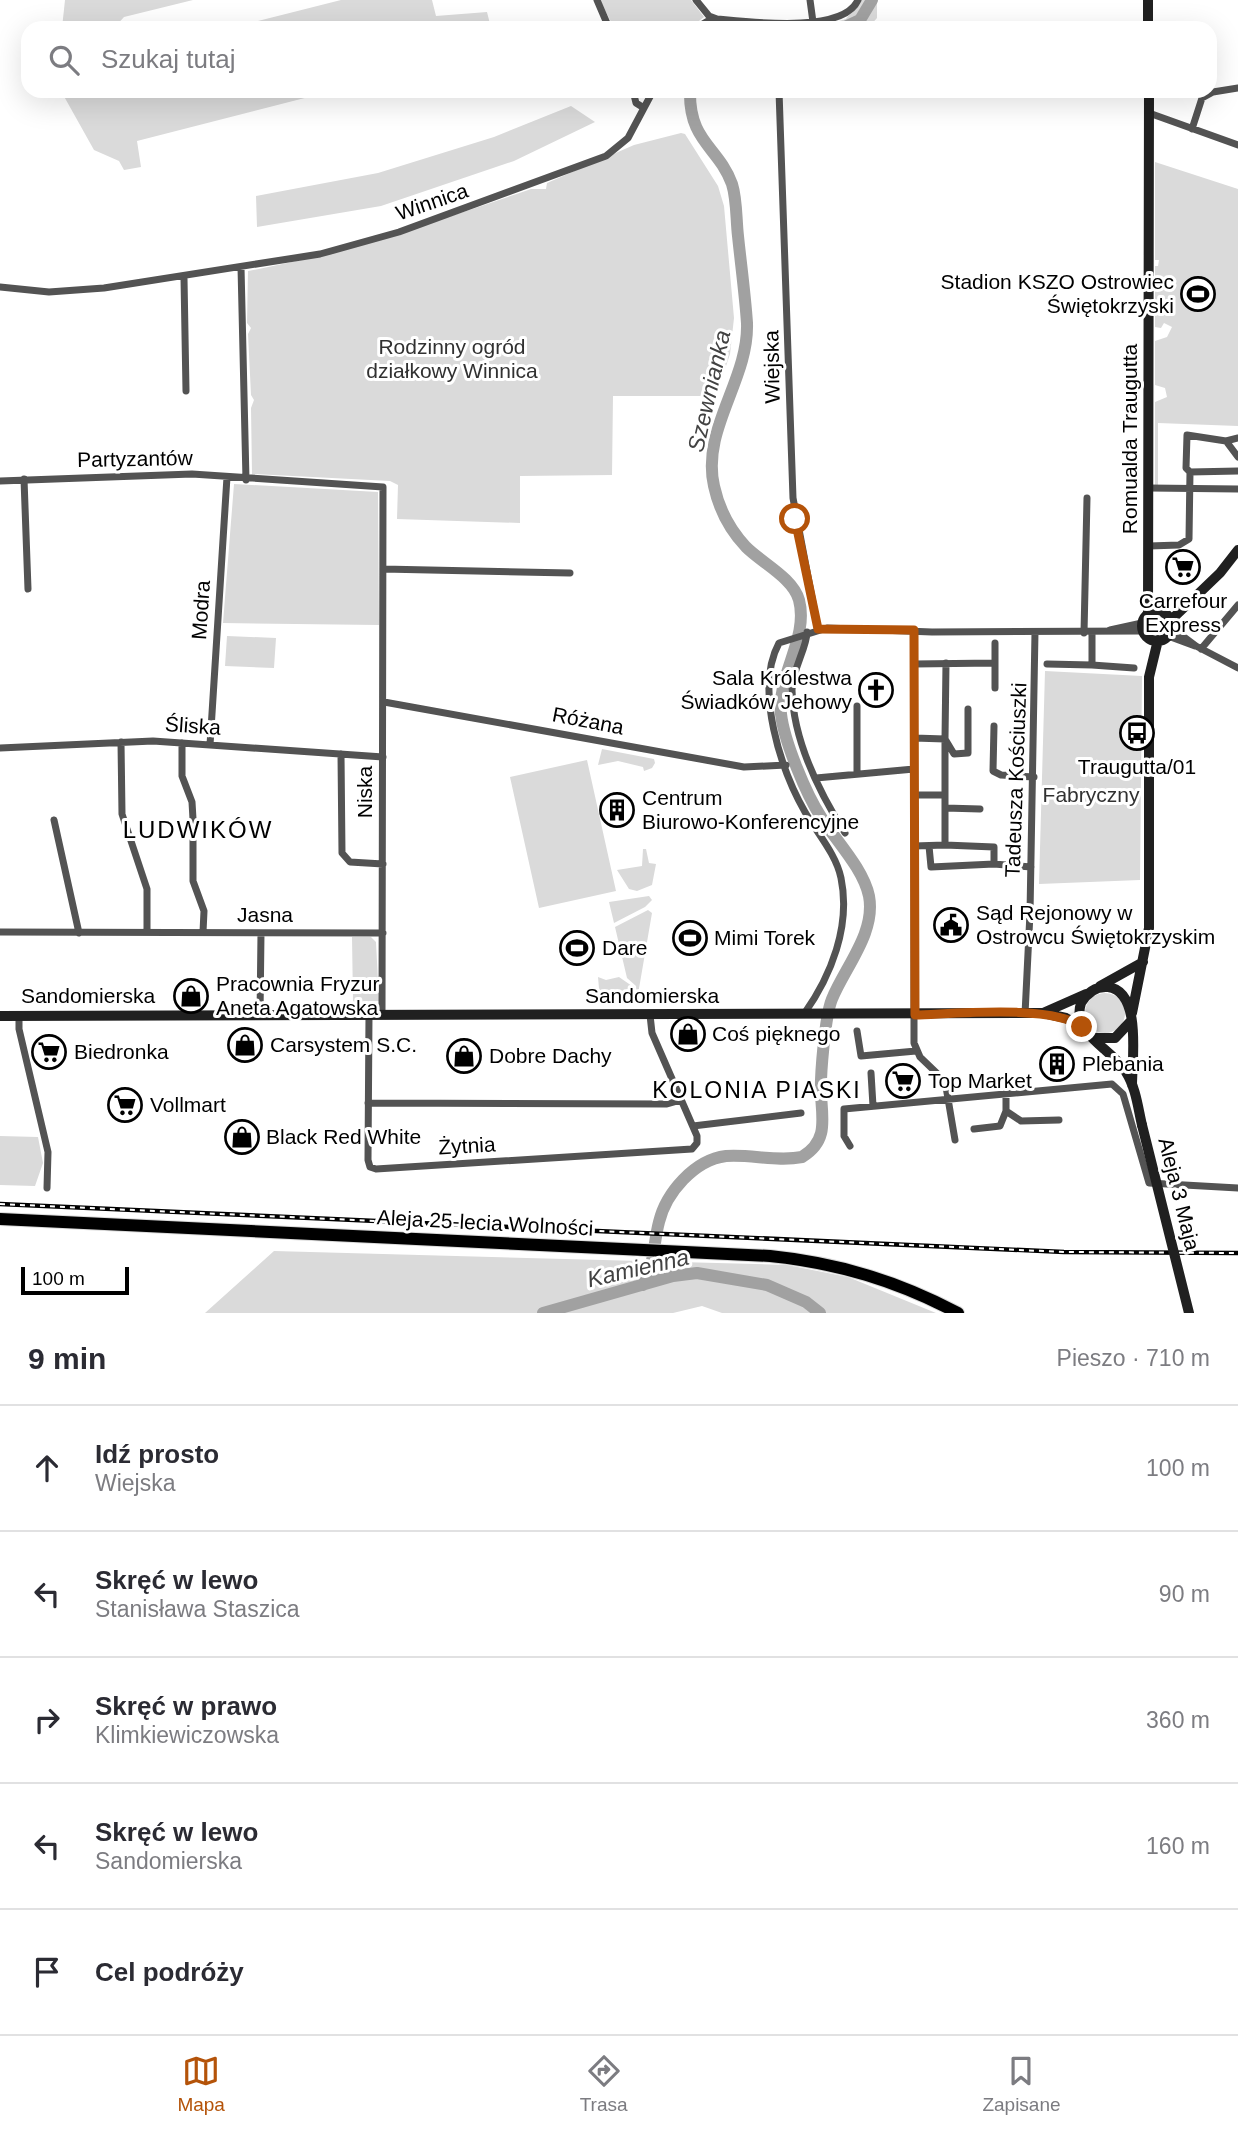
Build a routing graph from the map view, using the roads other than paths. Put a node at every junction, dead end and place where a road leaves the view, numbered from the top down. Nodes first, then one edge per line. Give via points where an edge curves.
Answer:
1 (597, 0) edge
2 (696, 0) edge
3 (810, 0) edge
4 (858, 0) edge
5 (1148, 0) edge
6 (713, 18) junction
7 (606, 21) edge
8 (708, 21) edge
9 (740, 21) edge
10 (813, 21) edge
11 (820, 21) edge
12 (1149, 21) edge
13 (1238, 88) edge
14 (1217, 91) edge
15 (635, 98) edge
16 (649, 98) edge
17 (779, 98) edge
18 (1149, 98) edge
19 (1202, 98) edge
20 (644, 108) junction
21 (1149, 113) junction
22 (1192, 130) junction
23 (1238, 145) edge
24 (241, 267) junction
25 (184, 278) junction
26 (0, 287) edge
27 (186, 391) dead end
28 (1238, 438) edge
29 (1226, 441) junction
30 (1238, 457) edge
31 (1238, 471) edge
32 (1190, 472) junction
33 (227, 477) junction
34 (24, 479) junction
35 (246, 480) junction
36 (0, 481) edge
37 (383, 487) joint
38 (1149, 488) junction
39 (1189, 488) junction
40 (1238, 489) edge
41 (1087, 498) dead end
42 (1149, 546) junction
43 (1238, 550) edge
44 (383, 569) junction
45 (570, 573) dead end
46 (28, 589) dead end
47 (1238, 605) edge
48 (1157, 625) junction
49 (818, 629) junction
50 (914, 630) junction
51 (807, 632) junction
52 (1035, 632) junction
53 (1088, 633) junction
54 (995, 643) dead end
55 (1198, 648) junction
56 (946, 663) junction
57 (995, 663) junction
58 (914, 664) junction
59 (1047, 664) dead end
60 (1092, 666) junction
61 (1134, 668) dead end
62 (1238, 668) edge
63 (995, 688) dead end
64 (384, 702) junction
65 (857, 706) dead end
66 (968, 709) dead end
67 (994, 726) dead end
68 (914, 738) junction
69 (945, 739) junction
70 (121, 742) junction
71 (182, 743) junction
72 (209, 745) junction
73 (0, 748) edge
74 (341, 754) junction
75 (383, 757) junction
76 (786, 765) junction
77 (914, 769) junction
78 (857, 773) junction
79 (1034, 777) junction
80 (816, 778) junction
81 (914, 795) junction
82 (945, 795) junction
83 (945, 808) junction
84 (980, 808) dead end
85 (54, 820) dead end
86 (845, 833) dead end
87 (946, 845) junction
88 (914, 846) junction
89 (929, 846) junction
90 (383, 864) junction
91 (994, 864) junction
92 (1031, 867) junction
93 (0, 932) edge
94 (148, 932) junction
95 (203, 932) junction
96 (79, 933) junction
97 (261, 933) junction
98 (383, 933) junction
99 (1143, 962) junction
100 (1093, 990) junction
101 (1043, 1013) junction
102 (1025, 1014) junction
103 (19, 1015) junction
104 (260, 1015) junction
105 (369, 1015) junction
106 (382, 1015) junction
107 (650, 1015) junction
108 (809, 1015) junction
109 (915, 1015) junction
110 (0, 1016) edge
111 (1131, 1017) junction
112 (1082, 1027) junction
113 (857, 1031) dead end
114 (1092, 1037) junction
115 (916, 1051) junction
116 (871, 1073) dead end
117 (1132, 1085) junction
118 (1006, 1093) junction
119 (950, 1098) junction
120 (681, 1100) junction
121 (369, 1103) junction
122 (873, 1106) junction
123 (1006, 1111) junction
124 (801, 1113) dead end
125 (1059, 1120) dead end
126 (692, 1126) junction
127 (974, 1129) dead end
128 (955, 1140) dead end
129 (850, 1146) dead end
130 (47, 1188) dead end
131 (1238, 1188) edge
132 (0, 1219) edge
133 (958, 1313) edge
134 (1189, 1313) edge

1 - 7 street
2 - 6 street
3 - 10 street
4 - 11 street via 842,18
5 - 12 main road
6 - 8 street
6 - 9 street
13 - 14 street
15 - 20 street
16 - 20 street, Winnica
17 - 49 street, Wiejska via 793,498
18 - 21 main road, Romualda Traugutta
19 - 22 street
20 - 24 street, Winnica via 622,145 575,169 399,232 320,254
21 - 22 street
21 - 38 main road, Romualda Traugutta
22 - 23 street
24 - 25 street, Winnica
24 - 35 street
25 - 26 street, Winnica via 49,292
25 - 27 street
28 - 29 street
29 - 30 street
29 - 32 street via 1187,435 1186,468
31 - 32 street
32 - 39 street
33 - 34 street, Partyzantów
33 - 35 street, Partyzantów
33 - 72 street, Modra
34 - 36 street, Partyzantów
34 - 46 street
35 - 37 street, Partyzantów
37 - 44 street, Niska
38 - 39 street
38 - 42 main road, Romualda Traugutta
39 - 40 street
39 - 42 street via 1189,539 1179,545
41 - 53 street
42 - 48 main road, Romualda Traugutta
43 - 48 main road via 1199,593
44 - 45 street
44 - 64 street, Niska
47 - 55 street
48 - 53 street
48 - 55 street
48 - 99 main road, Romualda Traugutta via 1149,677 1149,928
49 - 50 street
49 - 51 street
50 - 52 street
50 - 58 street
51 - 76 street via 776,646 768,695
51 - 80 street via 792,690 795,719
52 - 53 street
52 - 79 street, Tadeusza Kościuszki
53 - 60 street
54 - 57 street
55 - 62 street
56 - 57 street
56 - 58 street
56 - 69 street
57 - 63 street
58 - 68 street
59 - 60 street
60 - 61 street
64 - 75 street, Niska
64 - 76 street, Różana via 744,767
65 - 78 street
66 - 69 street via 968,753 954,754
67 - 79 street via 993,771
68 - 69 street
68 - 77 street
69 - 82 street
70 - 71 street, Śliska
70 - 73 street, Śliska
70 - 94 street via 122,814 147,889
71 - 72 street, Śliska
71 - 95 street via 182,776 194,819 193,881 204,911
72 - 74 street, Śliska
74 - 75 street, Śliska
74 - 90 street via 342,853 350,862
75 - 90 street, Niska
76 - 108 street via 799,801 842,882 835,958
77 - 78 street
77 - 81 street
78 - 80 street
79 - 92 street, Tadeusza Kościuszki
80 - 86 street
81 - 82 street
81 - 88 street
82 - 83 street
83 - 84 street
83 - 87 street
85 - 96 street
87 - 89 street
87 - 91 street via 994,847
88 - 89 street
88 - 109 street
89 - 91 street via 931,867
90 - 98 street, Niska
91 - 92 street
92 - 102 street, Tadeusza Kościuszki
93 - 96 street, Jasna
94 - 95 street, Jasna
94 - 96 street, Jasna
95 - 97 street, Jasna
97 - 98 street, Jasna
97 - 104 street
98 - 106 street, Niska
99 - 100 main road
99 - 111 main road, Romualda Traugutta
100 - 101 main road, Sandomierska
100 - 111 main road via 1118,990 1127,998
100 - 112 main road via 1080,1006
101 - 102 main road, Sandomierska
101 - 112 main road, Sandomierska
102 - 109 main road, Sandomierska
103 - 104 main road, Sandomierska
103 - 110 main road, Sandomierska
103 - 130 street via 48,1152
104 - 105 main road, Sandomierska
105 - 106 main road, Sandomierska
105 - 121 street, Żytnia
106 - 107 main road, Sandomierska
107 - 108 main road, Sandomierska
107 - 120 street via 652,1033
108 - 109 main road, Sandomierska
109 - 115 street
111 - 114 main road via 1115,1038
111 - 117 main road, Aleja 3 Maja
112 - 114 main road
113 - 115 street via 862,1056
114 - 117 main road, Aleja 3 Maja via 1123,1066
115 - 119 street via 942,1074
116 - 122 street
117 - 134 main road, Aleja 3 Maja, bridge
118 - 119 street
118 - 123 street
118 - 131 street via 1117,1085 1124,1094 1149,1183
119 - 122 street
119 - 128 street
120 - 121 street via 667,1104
120 - 126 street
121 - 126 street, Żytnia via 368,1160 376,1169 687,1151 697,1143
122 - 129 street via 844,1110 844,1136
123 - 125 street via 1021,1121
123 - 127 street via 1000,1126
124 - 126 street
132 - 133 main road, Aleja 25-lecia Wolności via 770,1256 851,1269

